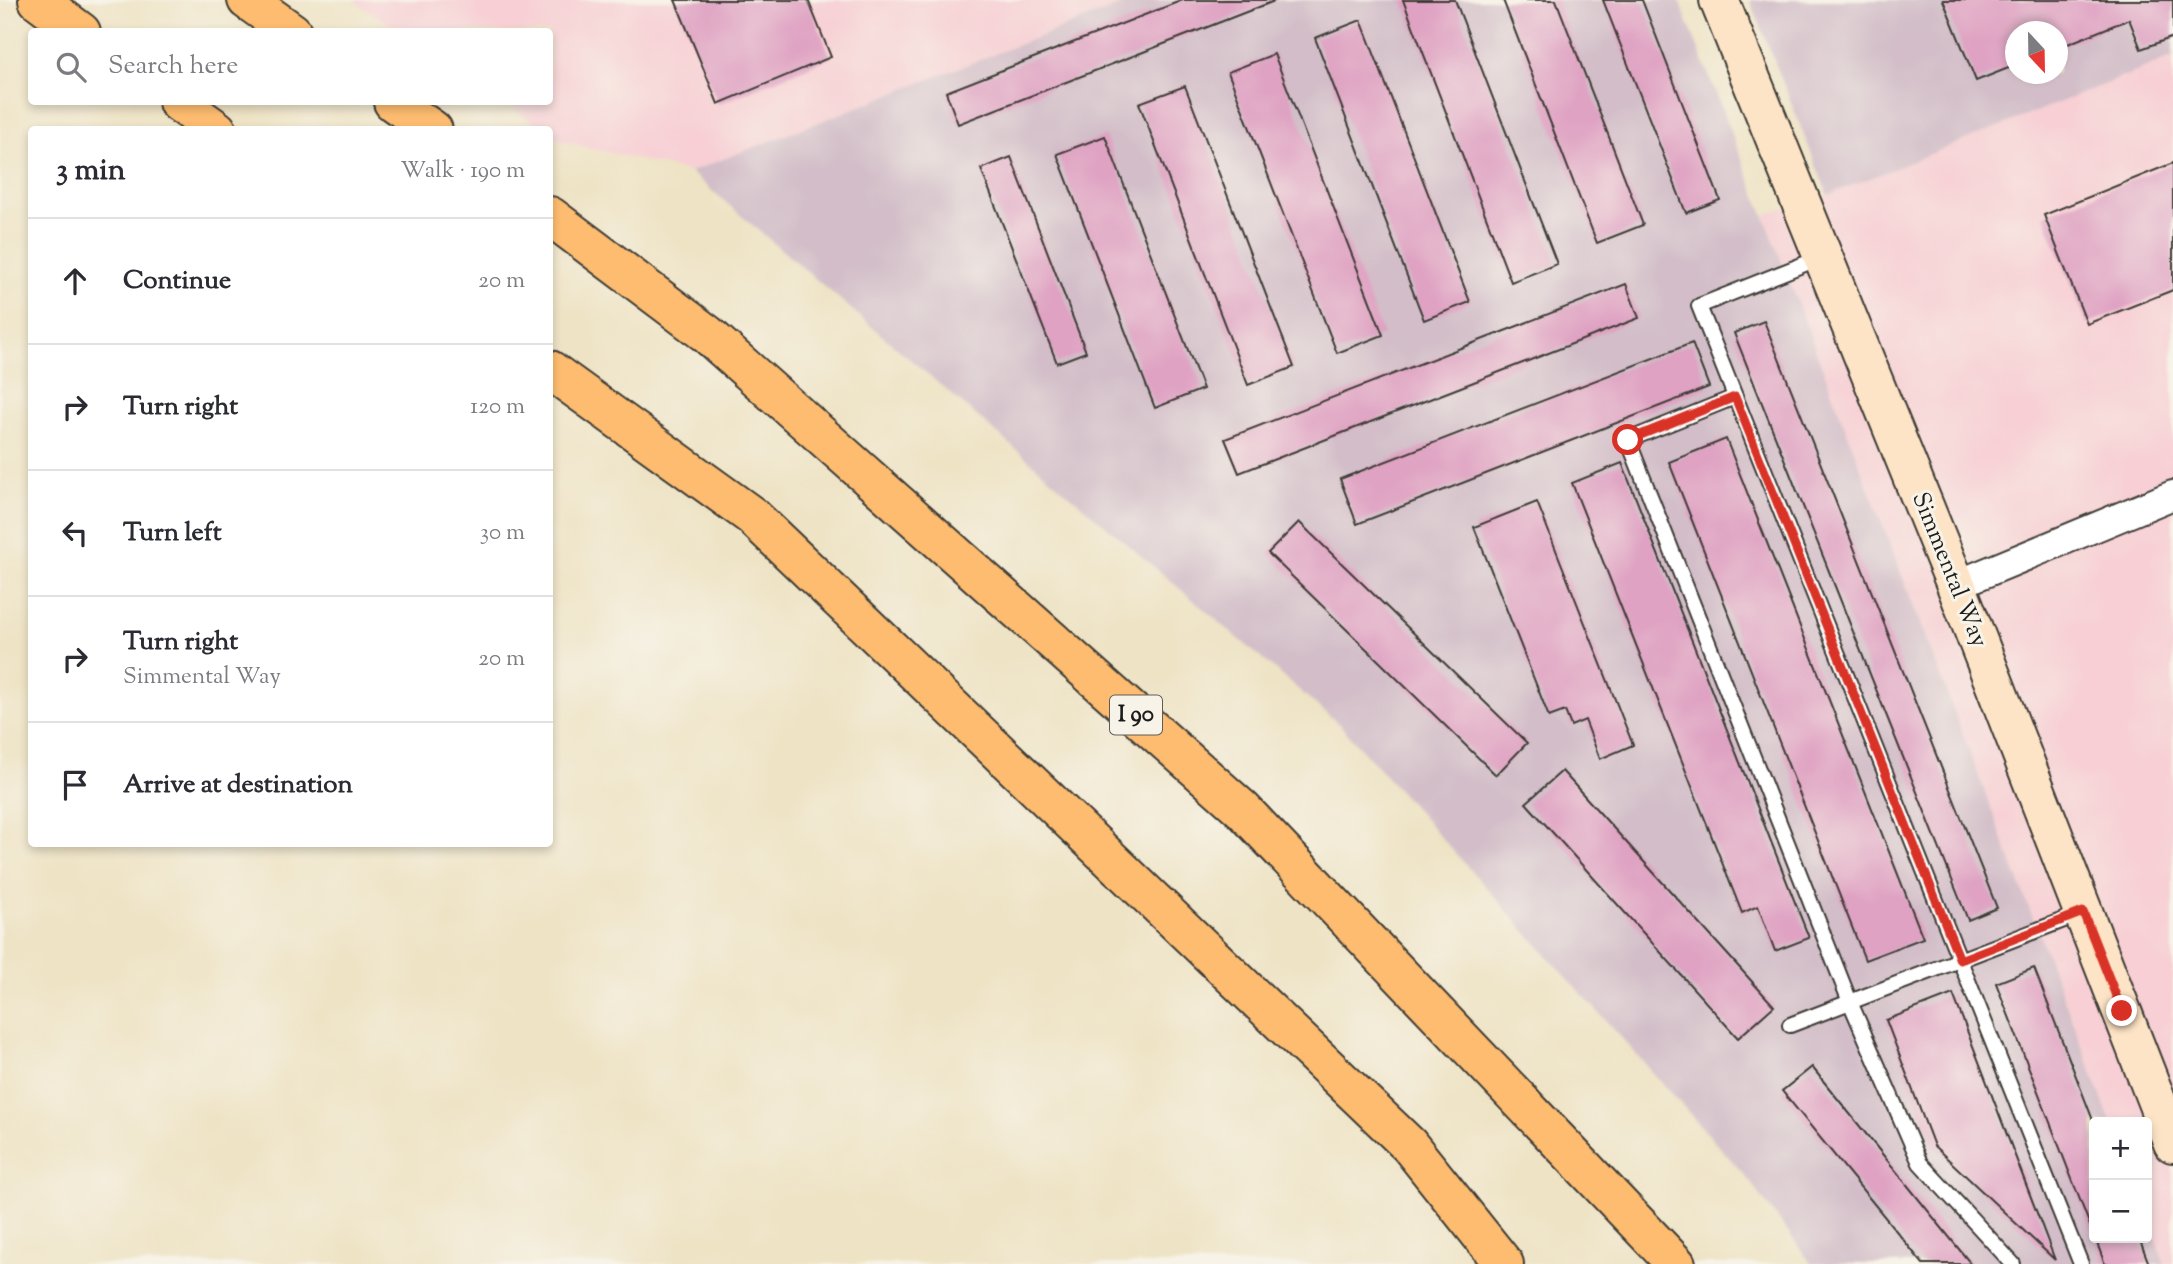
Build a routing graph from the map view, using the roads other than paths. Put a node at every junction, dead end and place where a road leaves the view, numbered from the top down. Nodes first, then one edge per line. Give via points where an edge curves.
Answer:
1 (38, 0) edge
2 (247, 0) edge
3 (1719, 0) edge
4 (76, 28) edge
5 (286, 28) edge
6 (182, 105) edge
7 (397, 105) edge
8 (211, 126) edge
9 (427, 126) edge
10 (553, 218) edge
11 (1823, 257) junction
12 (553, 372) edge
13 (1735, 397) junction
14 (2173, 495) edge
15 (1956, 585) junction
16 (2083, 912) junction
17 (1960, 960) junction
18 (1850, 1002) junction
19 (1790, 1025) dead end
20 (2173, 1143) edge
21 (1504, 1264) edge
22 (1676, 1264) edge
23 (2013, 1264) edge
24 (2081, 1264) edge

1 - 4 highway
2 - 5 highway
3 - 11 street, Simmental Way
6 - 8 highway
7 - 9 highway
10 - 22 highway, I 90 via 707,334 1243,810
11 - 13 lane via 1699,306
11 - 15 street, Simmental Way
12 - 21 highway via 752,516 1409,1145
13 - 17 lane
13 - 18 lane via 1628,440
14 - 15 street
15 - 16 street, Simmental Way
16 - 17 lane
16 - 20 street, Simmental Way
17 - 18 lane
17 - 24 lane
18 - 19 lane
18 - 23 lane via 1920,1163

